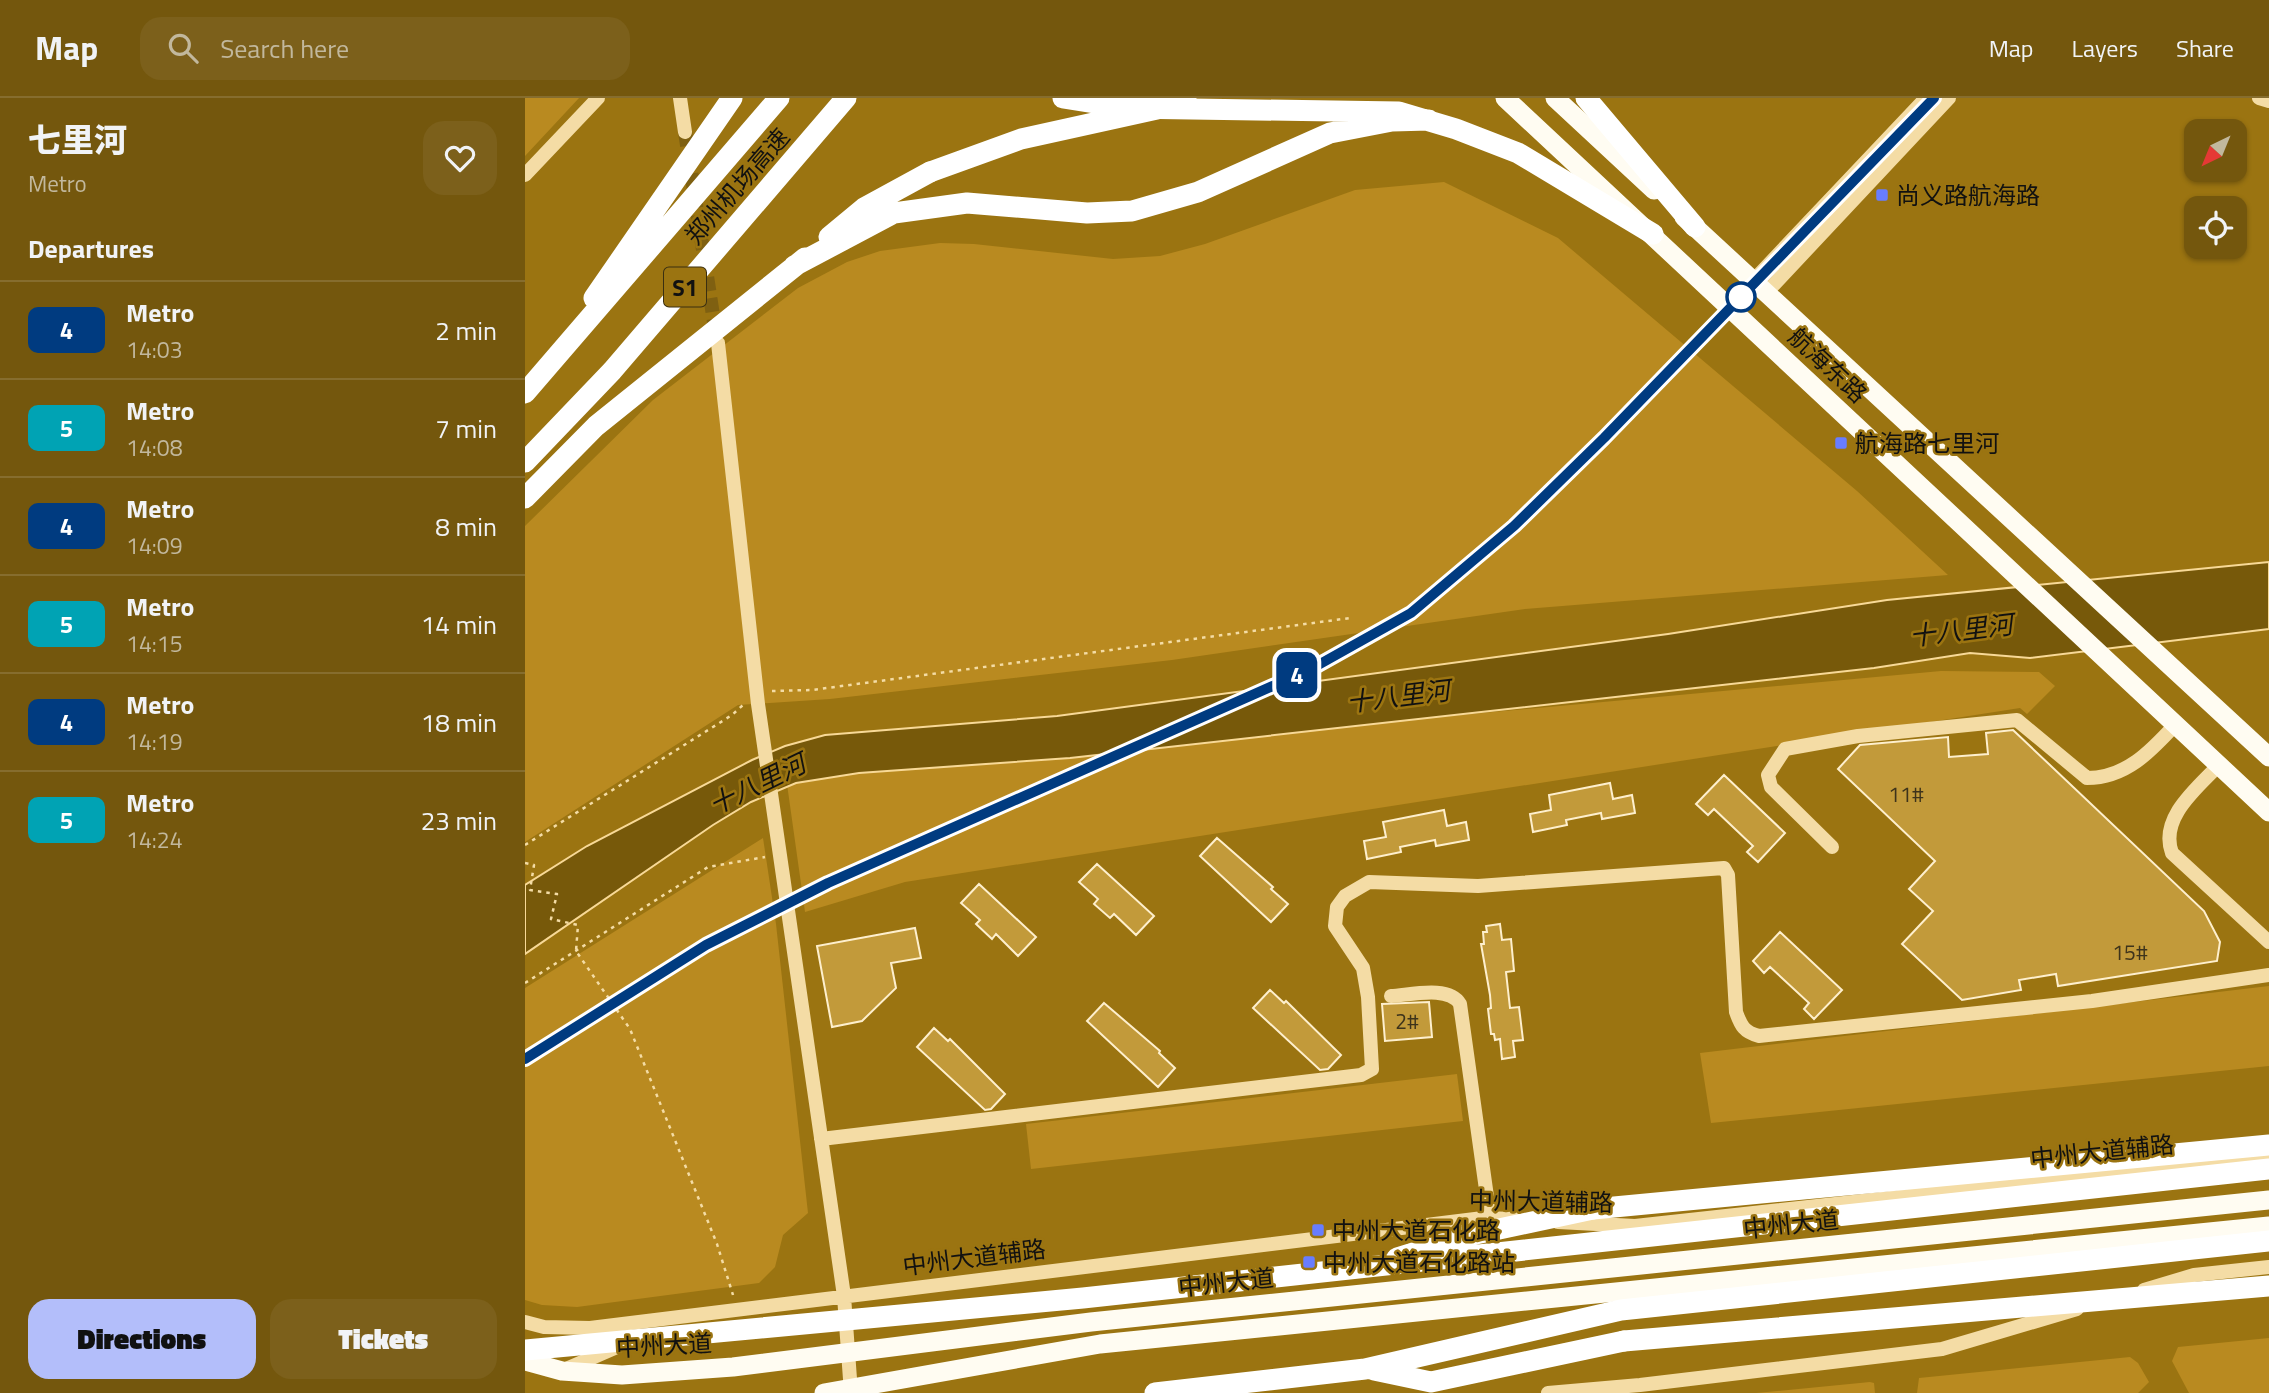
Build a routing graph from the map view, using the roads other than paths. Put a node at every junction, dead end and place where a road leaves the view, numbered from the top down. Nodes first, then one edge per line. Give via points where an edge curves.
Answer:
1 (598, 98) edge
2 (680, 98) edge
3 (732, 98) edge
4 (779, 98) edge
5 (1063, 98) edge
6 (1186, 98) edge
7 (1505, 98) edge
8 (1555, 98) edge
9 (1586, 98) edge
10 (1926, 98) edge
11 (1949, 98) edge
12 (2259, 98) edge
13 (2269, 102) edge
14 (842, 103) edge
15 (1429, 120) junction
16 (685, 132) tunnel mouth
17 (525, 175) edge
18 (1695, 228) junction
19 (1653, 234) junction
20 (795, 266) junction
21 (1759, 287) junction
22 (718, 343) tunnel mouth
23 (542, 373) junction
24 (525, 393) edge
25 (525, 462) edge
26 (525, 498) edge
27 (2175, 725) junction
28 (2262, 751) edge
29 (2218, 765) junction
30 (2269, 812) edge
31 (1832, 847) dead end
32 (2269, 942) edge
33 (2269, 975) edge
34 (1391, 996) dead end
35 (821, 1139) junction
36 (2269, 1145) edge
37 (2269, 1156) edge
38 (2269, 1169) edge
39 (2269, 1200) edge
40 (1490, 1218) junction
41 (2269, 1227) edge
42 (2269, 1241) edge
43 (1377, 1264) junction
44 (2269, 1267) edge
45 (2269, 1286) edge
46 (844, 1296) junction
47 (688, 1316) junction
48 (525, 1322) edge
49 (525, 1350) edge
50 (849, 1352) junction
51 (525, 1361) edge
52 (1365, 1368) junction
53 (562, 1371) junction
54 (1644, 1389) edge
55 (851, 1391) edge
56 (824, 1393) edge
57 (1155, 1393) edge
58 (1548, 1393) edge

1 - 17 street
2 - 16 street
3 - 23 highway
4 - 23 highway, 郑州机场高速 / S1
5 - 15 highway via 1126,108 1399,113
6 - 20 highway, bridge via 1157,109 1021,139 930,172 864,208
7 - 19 main road, 航海东路
8 - 18 main road, 航海东路
9 - 18 highway
10 - 21 street
11 - 21 street
12 - 13 street
14 - 25 highway, 郑州机场高速 / S1 via 612,371
15 - 19 highway via 1518,153
15 - 20 highway via 1392,121 1330,133 1198,191 1132,211 1087,213 967,203 894,213
18 - 21 main road, 航海东路
19 - 27 main road, 航海东路
20 - 26 highway via 596,426
21 - 28 main road, 航海东路
22 - 35 street via 758,698
23 - 24 highway, 郑州机场高速 / S1
27 - 29 main road, 航海东路
27 - 31 street via 2148,754 2100,778 2087,778 2017,720 1858,736 1785,749 1768,775 1771,787
29 - 30 main road, 航海东路
29 - 32 street via 2176,812 2168,843 2172,853
33 - 35 street via 2092,1000 1759,1036 1741,1027 1736,1012 1724,868 1478,886 1369,882 1345,896 1335,914 1339,934 1363,968 1368,997 1372,1069 1361,1075
34 - 40 street via 1444,993 1460,1004
35 - 46 street
36 - 43 highway, bridge via 1593,1209 1471,1235
37 - 40 street, 中州大道辅路 via 1635,1226
38 - 43 highway, 中州大道, bridge
39 - 50 main road, 中州大道 via 1091,1322
40 - 46 street, 中州大道辅路
41 - 55 main road, 中州大道 via 1100,1344
42 - 52 highway via 1621,1310
43 - 49 highway, 中州大道, bridge via 1083,1298
44 - 54 street via 2194,1275 1942,1349
45 - 52 highway, bridge via 1625,1341 1431,1382
46 - 47 street, 中州大道辅路
46 - 50 street
47 - 48 street, 中州大道辅路 via 590,1328
47 - 53 street
50 - 53 main road, 中州大道 via 622,1375
50 - 55 street
51 - 53 main road, 中州大道
52 - 57 highway
54 - 58 street
55 - 56 main road, 中州大道

